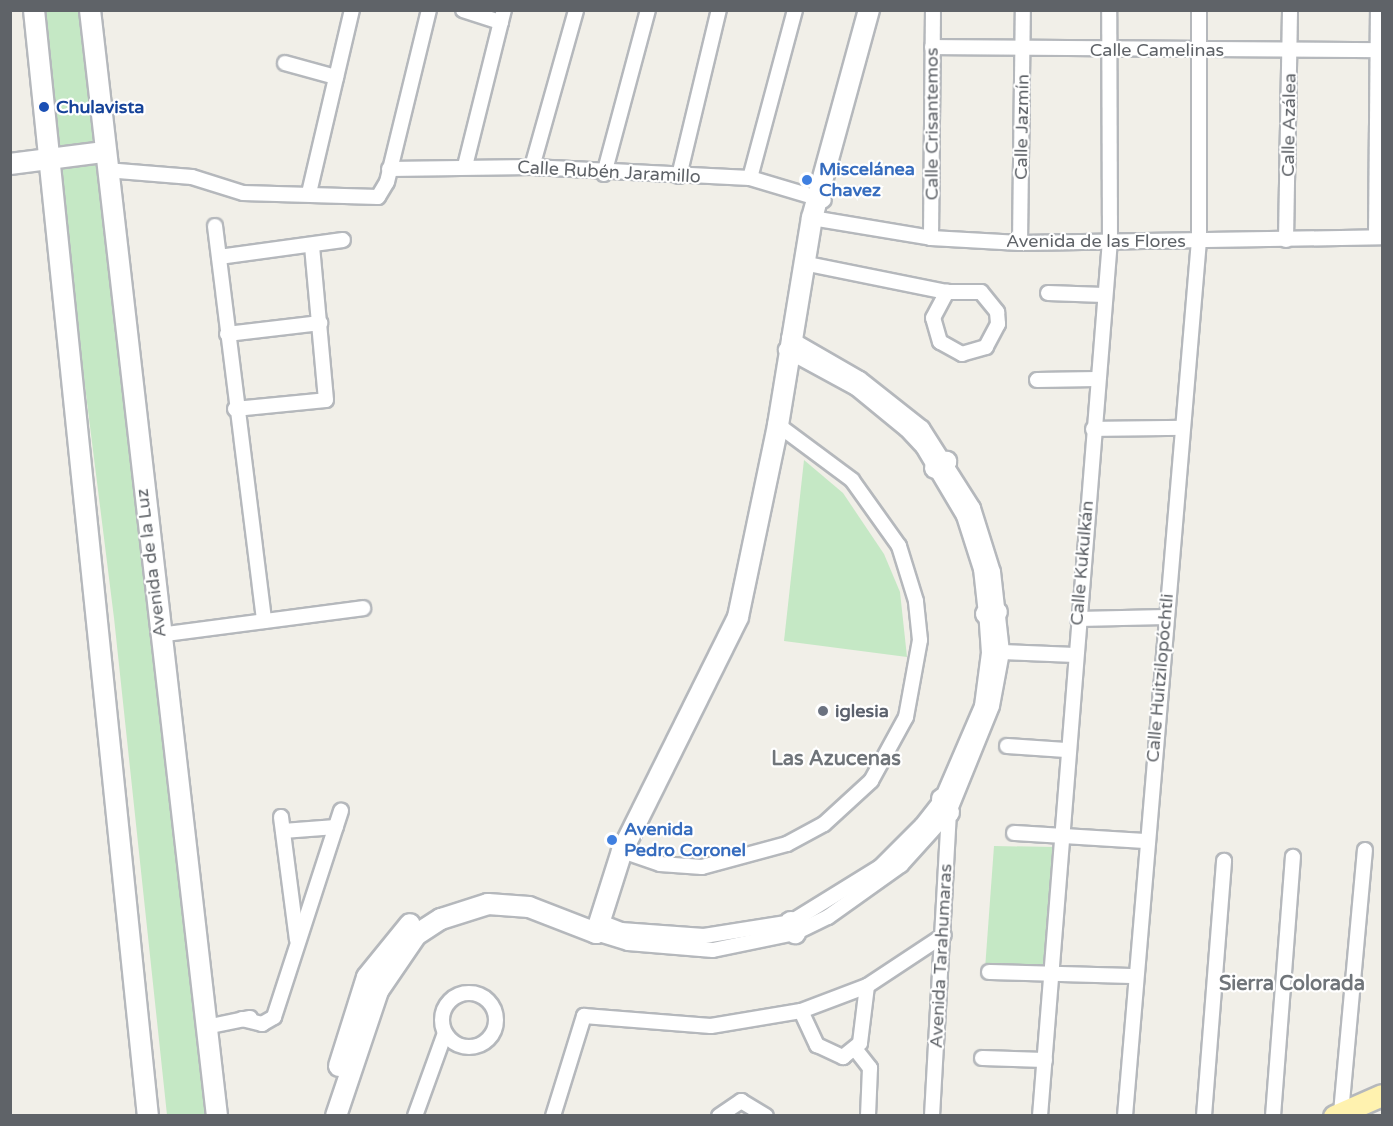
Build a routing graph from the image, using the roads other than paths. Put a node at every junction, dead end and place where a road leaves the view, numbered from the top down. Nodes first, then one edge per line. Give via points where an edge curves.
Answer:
1 (34, 10) edge
2 (90, 10) edge
3 (352, 10) edge
4 (429, 10) edge
5 (462, 10) edge
6 (576, 10) edge
7 (648, 10) edge
8 (719, 10) edge
9 (795, 10) edge
10 (868, 10) edge
11 (933, 10) edge
12 (1023, 10) edge
13 (1108, 10) edge
14 (1199, 10) edge
15 (1290, 10) edge
16 (1378, 10) edge
17 (503, 16) edge
18 (932, 46) junction
19 (1200, 50) junction
20 (1291, 50) junction
21 (1381, 50) edge
22 (1024, 51) junction
23 (1109, 51) junction
24 (285, 63) dead end
25 (336, 77) junction
26 (50, 159) junction
27 (105, 161) junction
28 (10, 164) edge
29 (465, 166) junction
30 (532, 167) junction
31 (389, 169) junction
32 (604, 174) junction
33 (678, 176) junction
34 (750, 178) junction
35 (309, 193) junction
36 (820, 205) junction
37 (215, 226) dead end
38 (1379, 237) edge
39 (931, 238) junction
40 (343, 240) dead end
41 (1110, 240) junction
42 (1286, 240) junction
43 (1199, 241) junction
44 (1020, 243) junction
45 (312, 246) junction
46 (219, 257) junction
47 (808, 264) junction
48 (947, 292) junction
49 (1048, 292) dead end
50 (1104, 295) junction
51 (320, 323) junction
52 (227, 334) junction
53 (792, 345) junction
54 (1097, 379) junction
55 (1037, 380) dead end
56 (234, 410) junction
57 (778, 425) junction
58 (1180, 428) junction
59 (1093, 429) junction
60 (363, 608) dead end
61 (992, 613) junction
62 (1166, 617) junction
63 (1078, 619) junction
64 (264, 621) junction
65 (159, 635) junction
66 (1002, 652) junction
67 (1075, 655) junction
68 (1007, 746) dead end
69 (1066, 750) junction
70 (945, 805) junction
71 (341, 811) dead end
72 (336, 827) junction
73 (1014, 833) dead end
74 (1059, 836) junction
75 (1146, 841) junction
76 (1365, 850) dead end
77 (622, 851) junction
78 (1293, 857) dead end
79 (1224, 861) dead end
80 (597, 927) junction
81 (413, 930) junction
82 (944, 935) junction
83 (298, 944) junction
84 (989, 972) dead end
85 (1052, 973) junction
86 (1133, 976) junction
87 (867, 986) junction
88 (801, 1011) junction
89 (206, 1027) junction
90 (445, 1033) dead end
91 (856, 1050) junction
92 (982, 1058) dead end
93 (1045, 1060) junction
94 (1383, 1095) edge
95 (1338, 1114) edge
96 (1124, 1115) edge
97 (148, 1116) edge
98 (217, 1116) edge
99 (323, 1116) edge
100 (336, 1116) edge
101 (415, 1116) edge
102 (553, 1116) edge
103 (719, 1116) edge
104 (766, 1116) edge
105 (868, 1116) edge
106 (932, 1116) edge
107 (1040, 1116) edge
108 (1204, 1116) edge
109 (1273, 1116) edge

1 - 26 main road
2 - 27 main road, Avenida de la Luz
3 - 25 street
4 - 31 street
5 - 17 street
6 - 30 street
7 - 32 street
8 - 33 street
9 - 34 street
10 - 36 main road
11 - 18 street, Calle Crisantemos
12 - 22 street, Calle Jazmín
13 - 23 street, Calle Kukulkán
14 - 19 street, Calle Huitzilopóchtli
15 - 20 street, Calle Azálea
16 - 21 street
17 - 29 street
18 - 22 street, Calle Camelinas
18 - 39 street, Calle Crisantemos
19 - 20 street, Calle Camelinas
19 - 23 street, Calle Camelinas
19 - 43 street, Calle Huitzilopóchtli
20 - 21 street, Calle Camelinas
20 - 42 street, Calle Azálea
21 - 38 street
22 - 23 street, Calle Camelinas
22 - 44 street, Calle Jazmín
23 - 41 street, Calle Kukulkán
24 - 25 street
25 - 35 street
26 - 27 main road
26 - 28 main road
26 - 97 main road
27 - 35 street via 192,177 243,193
27 - 65 main road, Avenida de la Luz
29 - 30 street, Calle Rubén Jaramillo
29 - 31 street, Calle Rubén Jaramillo
30 - 32 street, Calle Rubén Jaramillo
31 - 35 street via 385,190 374,198
32 - 33 street, Calle Rubén Jaramillo
33 - 34 street, Calle Rubén Jaramillo
34 - 36 street, Calle Rubén Jaramillo
36 - 39 street, Avenida de las Flores
36 - 47 main road
37 - 46 street
38 - 42 street, Avenida de las Flores
39 - 44 street, Avenida de las Flores
40 - 45 street
41 - 43 street, Avenida de las Flores
41 - 44 street, Avenida de las Flores
41 - 50 street, Calle Kukulkán
42 - 43 street, Avenida de las Flores
43 - 58 street, Calle Huitzilopóchtli
45 - 46 street
45 - 51 street
46 - 52 street
47 - 48 street
47 - 53 main road
48 - 48 street via 933,318 940,342 962,354 986,347 998,324 991,300 969,288
49 - 50 street
50 - 54 street, Calle Kukulkán
51 - 52 street
51 - 56 street via 327,391 324,402
52 - 56 street
53 - 57 main road
53 - 61 street via 891,416 941,465 984,534
54 - 55 street
54 - 59 street, Calle Kukulkán
56 - 64 street
57 - 77 main road via 731,637
57 - 77 street via 852,480 899,546 916,601 920,640 906,717 871,781 824,824 787,844 702,867 660,864
58 - 59 street
58 - 62 street, Calle Huitzilopóchtli
59 - 63 street, Calle Kukulkán
60 - 64 street
61 - 66 street
61 - 70 street via 982,706
62 - 63 street
62 - 75 street, Calle Huitzilopóchtli
63 - 67 street, Calle Kukulkán
64 - 65 street
65 - 89 main road, Avenida de la Luz
66 - 67 street
66 - 70 street via 979,744
67 - 69 street, Calle Kukulkán
68 - 69 street
69 - 74 street, Calle Kukulkán
70 - 80 street via 879,867 793,927 713,950 638,945
70 - 82 street, Avenida Tarahumaras
71 - 72 street
72 - 83 street
72 - 83 street via 282,824
73 - 74 street
74 - 75 street
74 - 85 street, Calle Kukulkán
75 - 86 street, Calle Huitzilopóchtli
76 - 95 street
77 - 80 main road
78 - 109 street
79 - 108 street
80 - 81 main road via 529,907 468,901
81 - 99 main road via 367,977
81 - 100 main road via 378,991
82 - 87 street
82 - 106 street, Avenida Tarahumaras
83 - 89 street via 275,1012
84 - 85 street
85 - 86 street
85 - 93 street, Calle Kukulkán
86 - 96 street, Calle Huitzilopóchtli
87 - 88 street
87 - 91 street
88 - 91 street via 822,1050 843,1057
88 - 102 street via 711,1026 584,1016
89 - 98 main road, Avenida de la Luz
90 - 101 street
91 - 105 street via 870,1068
92 - 93 street
93 - 107 street, Calle Kukulkán
94 - 95 main road
103 - 104 street via 741,1101

